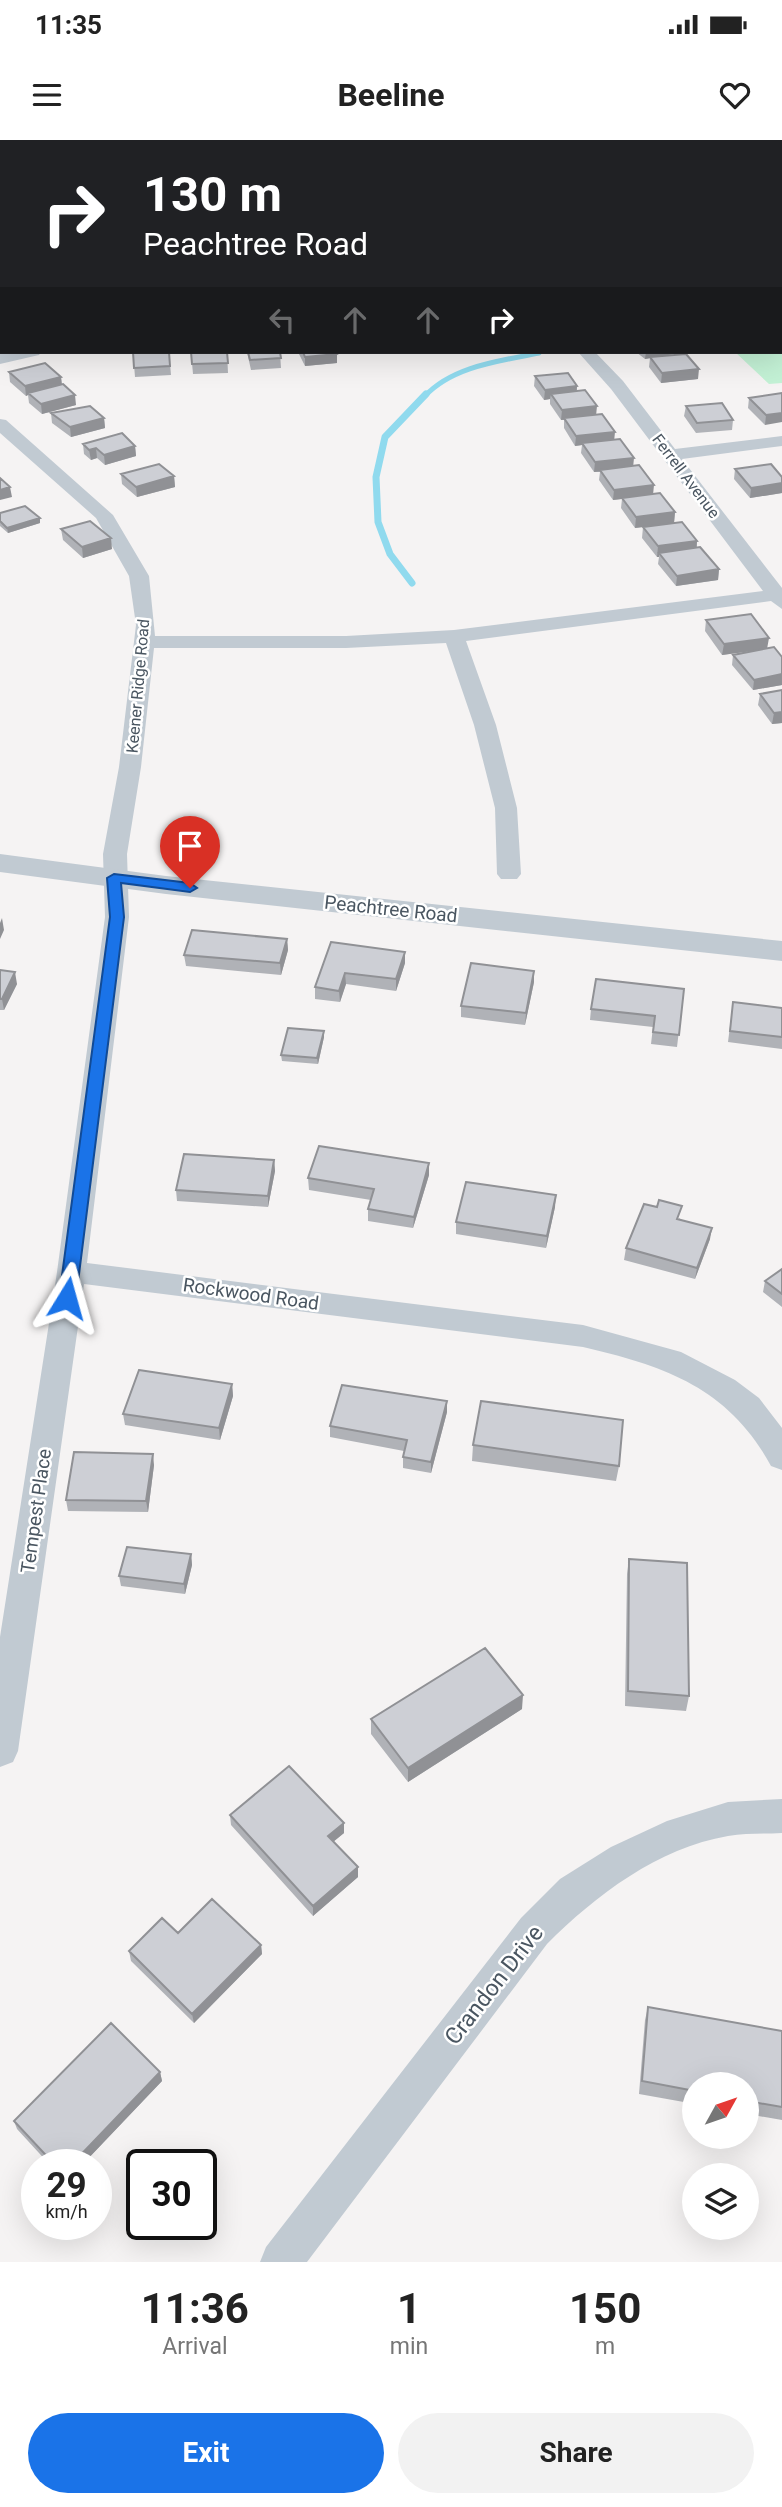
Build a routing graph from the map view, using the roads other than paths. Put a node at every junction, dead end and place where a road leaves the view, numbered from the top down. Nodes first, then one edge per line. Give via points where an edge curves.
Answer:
1 (24, 354) edge
2 (588, 354) edge
3 (0, 359) edge
4 (0, 424) edge
5 (782, 441) edge
6 (670, 455) junction
7 (780, 597) edge
8 (454, 636) junction
9 (145, 642) junction
10 (0, 863) edge
11 (509, 874) dead end
12 (114, 878) junction
13 (782, 951) edge
14 (71, 1272) junction
15 (782, 1457) edge
16 (0, 1751) edge
17 (782, 1816) edge
18 (281, 2262) edge

1 - 3 street
2 - 6 street, Ferrell Avenue
4 - 9 street, Keener Ridge Road via 104,515 139,576
5 - 6 street
6 - 7 street, Ferrell Avenue
7 - 8 street
8 - 9 street via 346,642
8 - 11 street via 485,725 506,808
9 - 12 street, Keener Ridge Road
10 - 12 street, Peachtree Road
12 - 13 street, Peachtree Road
12 - 14 street via 117,917
14 - 15 street, Rockwood Road via 626,1345 694,1369 741,1401 764,1426
14 - 16 street, Tempest Place
17 - 18 street, Crandon Drive via 728,1819 680,1833 624,1859 573,1892 534,1931

